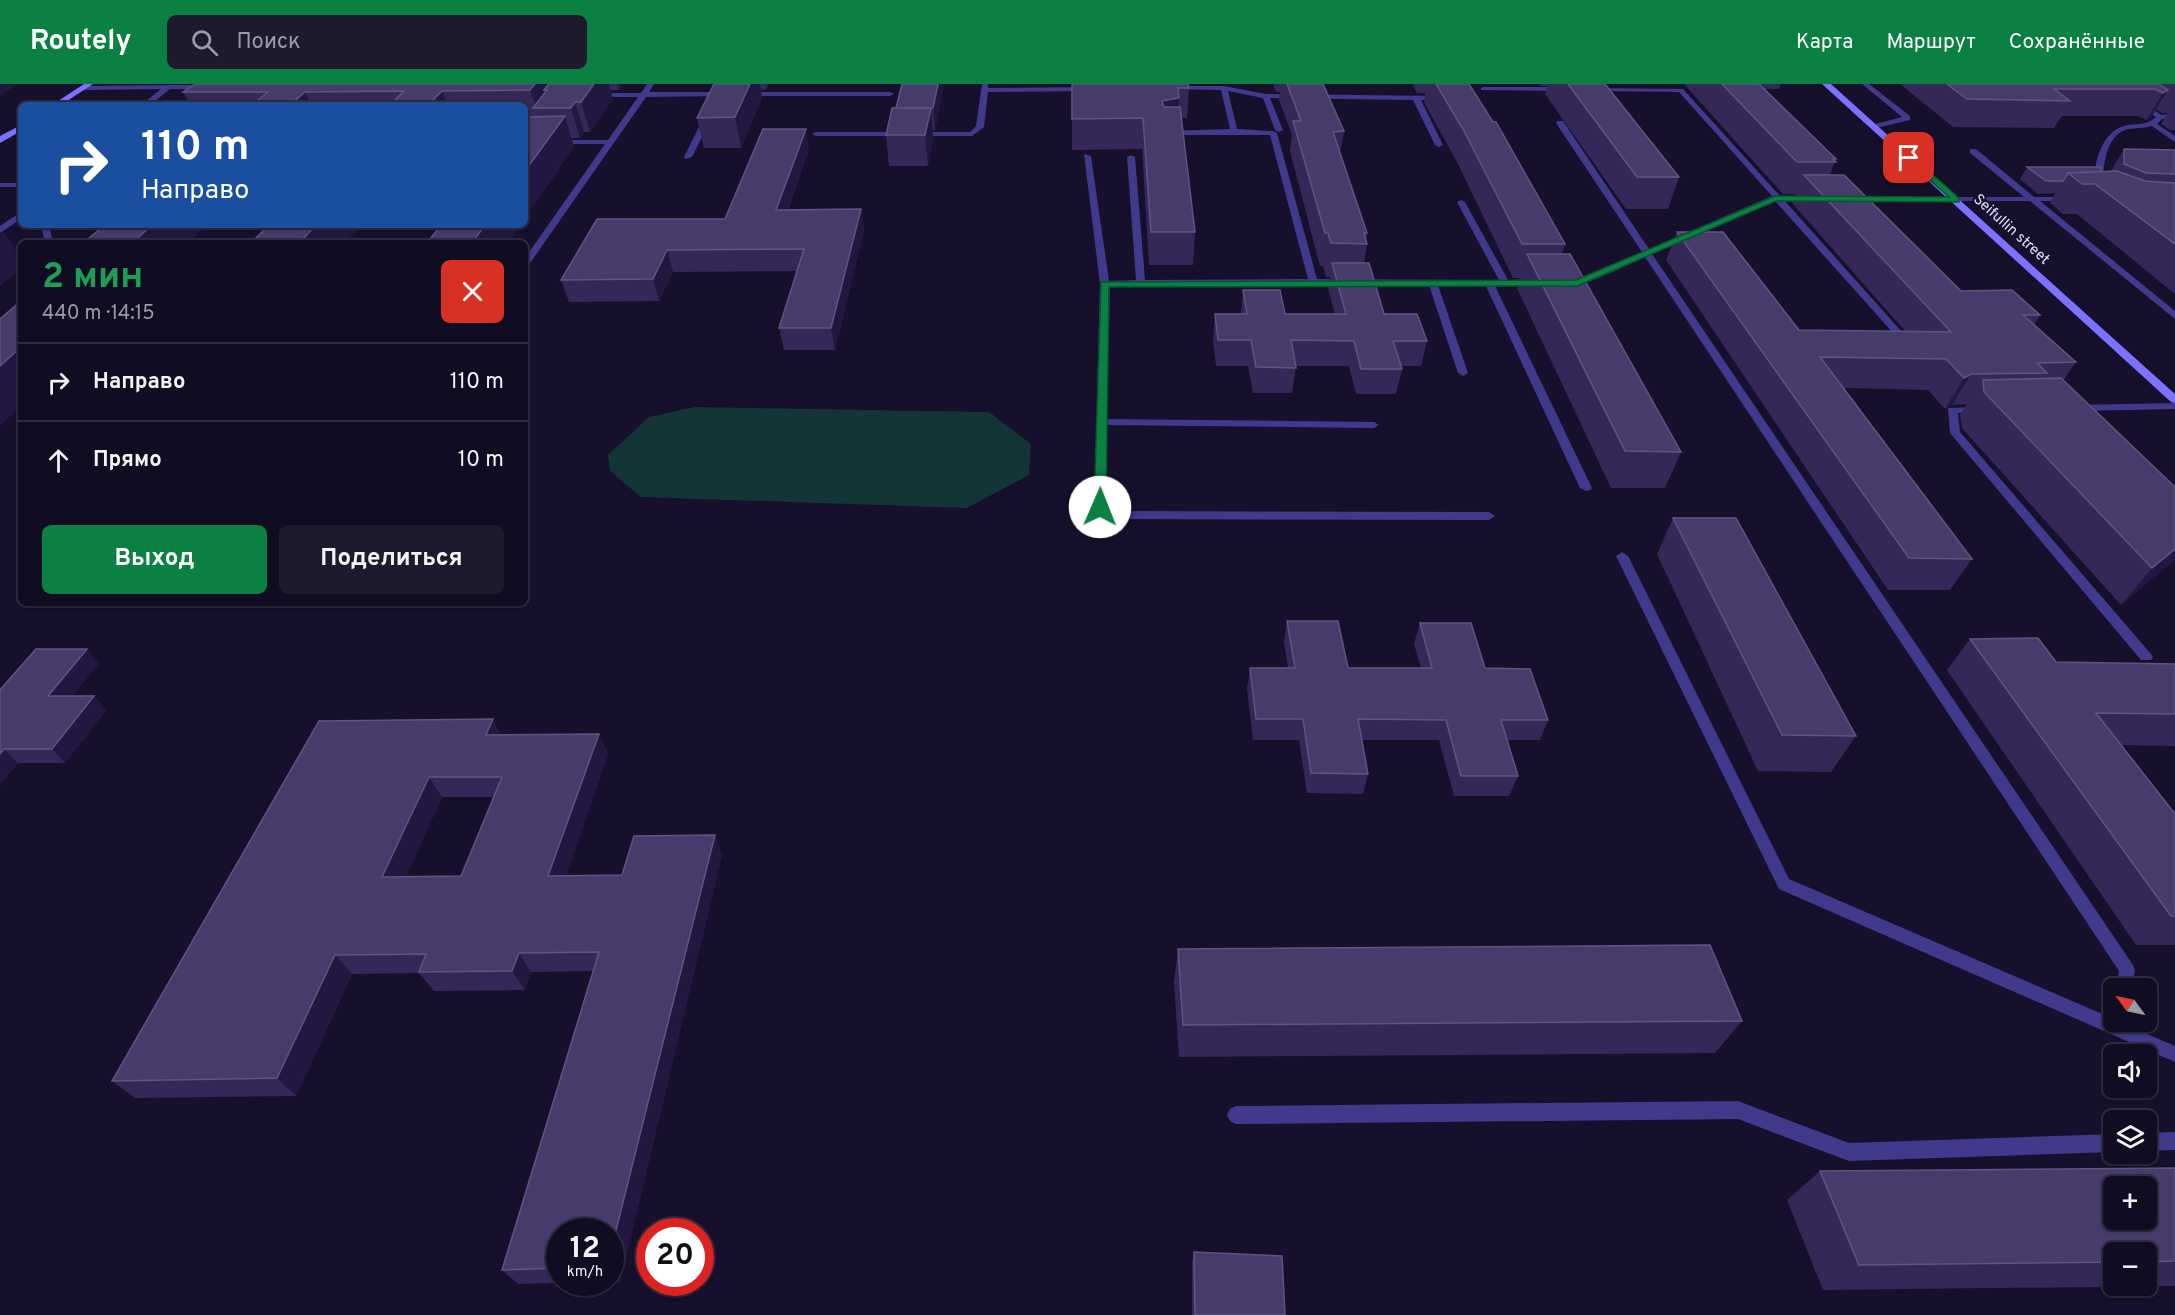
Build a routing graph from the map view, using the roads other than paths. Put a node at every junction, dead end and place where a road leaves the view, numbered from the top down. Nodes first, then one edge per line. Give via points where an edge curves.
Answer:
1 (651, 84) edge
2 (1826, 84) edge
3 (1865, 84) edge
4 (86, 86) edge
5 (1209, 86) edge
6 (1482, 86) edge
7 (170, 87) junction
8 (216, 87) edge
9 (985, 87) edge
10 (1162, 88) edge
11 (1224, 88) junction
12 (1103, 89) edge
13 (1576, 89) edge
14 (1588, 89) edge
15 (642, 94) junction
16 (719, 94) junction
17 (890, 94) dead end
18 (588, 95) edge
19 (1266, 96) junction
20 (1416, 98) junction
21 (1447, 98) edge
22 (1479, 98) edge
23 (2134, 100) edge
24 (61, 102) edge
25 (149, 102) edge
26 (2175, 116) edge
27 (2160, 117) junction
28 (1560, 123) dead end
29 (2152, 124) junction
30 (1875, 127) junction
31 (18, 129) edge
32 (1279, 130) dead end
33 (1234, 131) junction
34 (1166, 133) edge
35 (816, 134) dead end
36 (0, 140) edge
37 (2175, 140) edge
38 (551, 142) edge
39 (610, 142) junction
40 (1439, 145) dead end
41 (1973, 151) dead end
42 (687, 156) dead end
43 (1087, 156) edge
44 (1131, 157) edge
45 (2099, 167) junction
46 (2110, 167) dead end
47 (0, 185) edge
48 (18, 185) edge
49 (2099, 197) edge
50 (1775, 198) junction
51 (2080, 198) edge
52 (1820, 199) edge
53 (1843, 199) edge
54 (2033, 199) junction
55 (1956, 200) junction
56 (1461, 202) dead end
57 (18, 217) edge
58 (0, 230) edge
59 (1649, 252) junction
60 (528, 260) edge
61 (1140, 282) junction
62 (1313, 282) junction
63 (1433, 283) junction
64 (1541, 283) edge
65 (1553, 283) edge
66 (1105, 284) junction
67 (1489, 284) junction
68 (1505, 284) junction
69 (2175, 316) edge
70 (1898, 332) edge
71 (1463, 373) dead end
72 (2175, 400) edge
73 (2175, 406) edge
74 (2058, 408) edge
75 (1999, 410) edge
76 (1102, 422) junction
77 (1374, 425) dead end
78 (1586, 488) dead end
79 (1489, 516) dead end
80 (1622, 556) dead end
81 (2146, 657) dead end
82 (2126, 978) edge
83 (2103, 1018) edge
84 (2132, 1032) edge
85 (2175, 1054) edge
86 (1236, 1114) dead end
87 (2175, 1141) edge
88 (2157, 1142) edge
89 (2103, 1143) edge

1 - 15 lane
2 - 30 street, Seifullin street
3 - 30 lane via 1907,118
4 - 7 lane
4 - 24 street
5 - 10 lane
5 - 11 lane
6 - 13 lane
6 - 22 lane via 1489,98
7 - 8 lane
7 - 25 lane
9 - 12 lane
9 - 35 lane via 980,127 972,134
11 - 19 lane
11 - 33 lane
14 - 50 lane via 1681,90
15 - 16 lane
15 - 18 lane
15 - 39 lane
16 - 17 lane
16 - 42 lane
19 - 20 lane
19 - 32 lane
20 - 21 lane
20 - 40 lane
23 - 27 lane
26 - 27 lane
27 - 29 lane
28 - 59 lane
29 - 37 lane
29 - 45 lane via 2124,129 2111,137
30 - 55 street, Seifullin street
31 - 36 street
33 - 34 lane
33 - 62 lane via 1274,133
38 - 39 lane
39 - 60 lane
41 - 54 lane
43 - 66 lane
44 - 61 lane
45 - 46 lane
45 - 49 lane
47 - 48 lane
50 - 52 lane
50 - 59 lane
50 - 70 lane
51 - 54 lane
53 - 55 lane
54 - 55 lane
54 - 69 lane
55 - 72 street, Seifullin street
56 - 68 lane
57 - 58 lane
59 - 65 lane via 1577,283
59 - 82 lane via 2127,970
61 - 62 lane
61 - 66 lane
62 - 63 lane
63 - 67 lane
63 - 71 lane
64 - 68 lane
66 - 76 lane
67 - 68 lane
67 - 78 lane
73 - 74 lane
75 - 81 lane via 1952,410 1955,433
76 - 77 lane
76 - 79 lane via 1100,507 1114,515
80 - 83 lane via 1784,884
84 - 85 lane
86 - 89 lane via 1738,1110 1849,1152
87 - 88 lane

